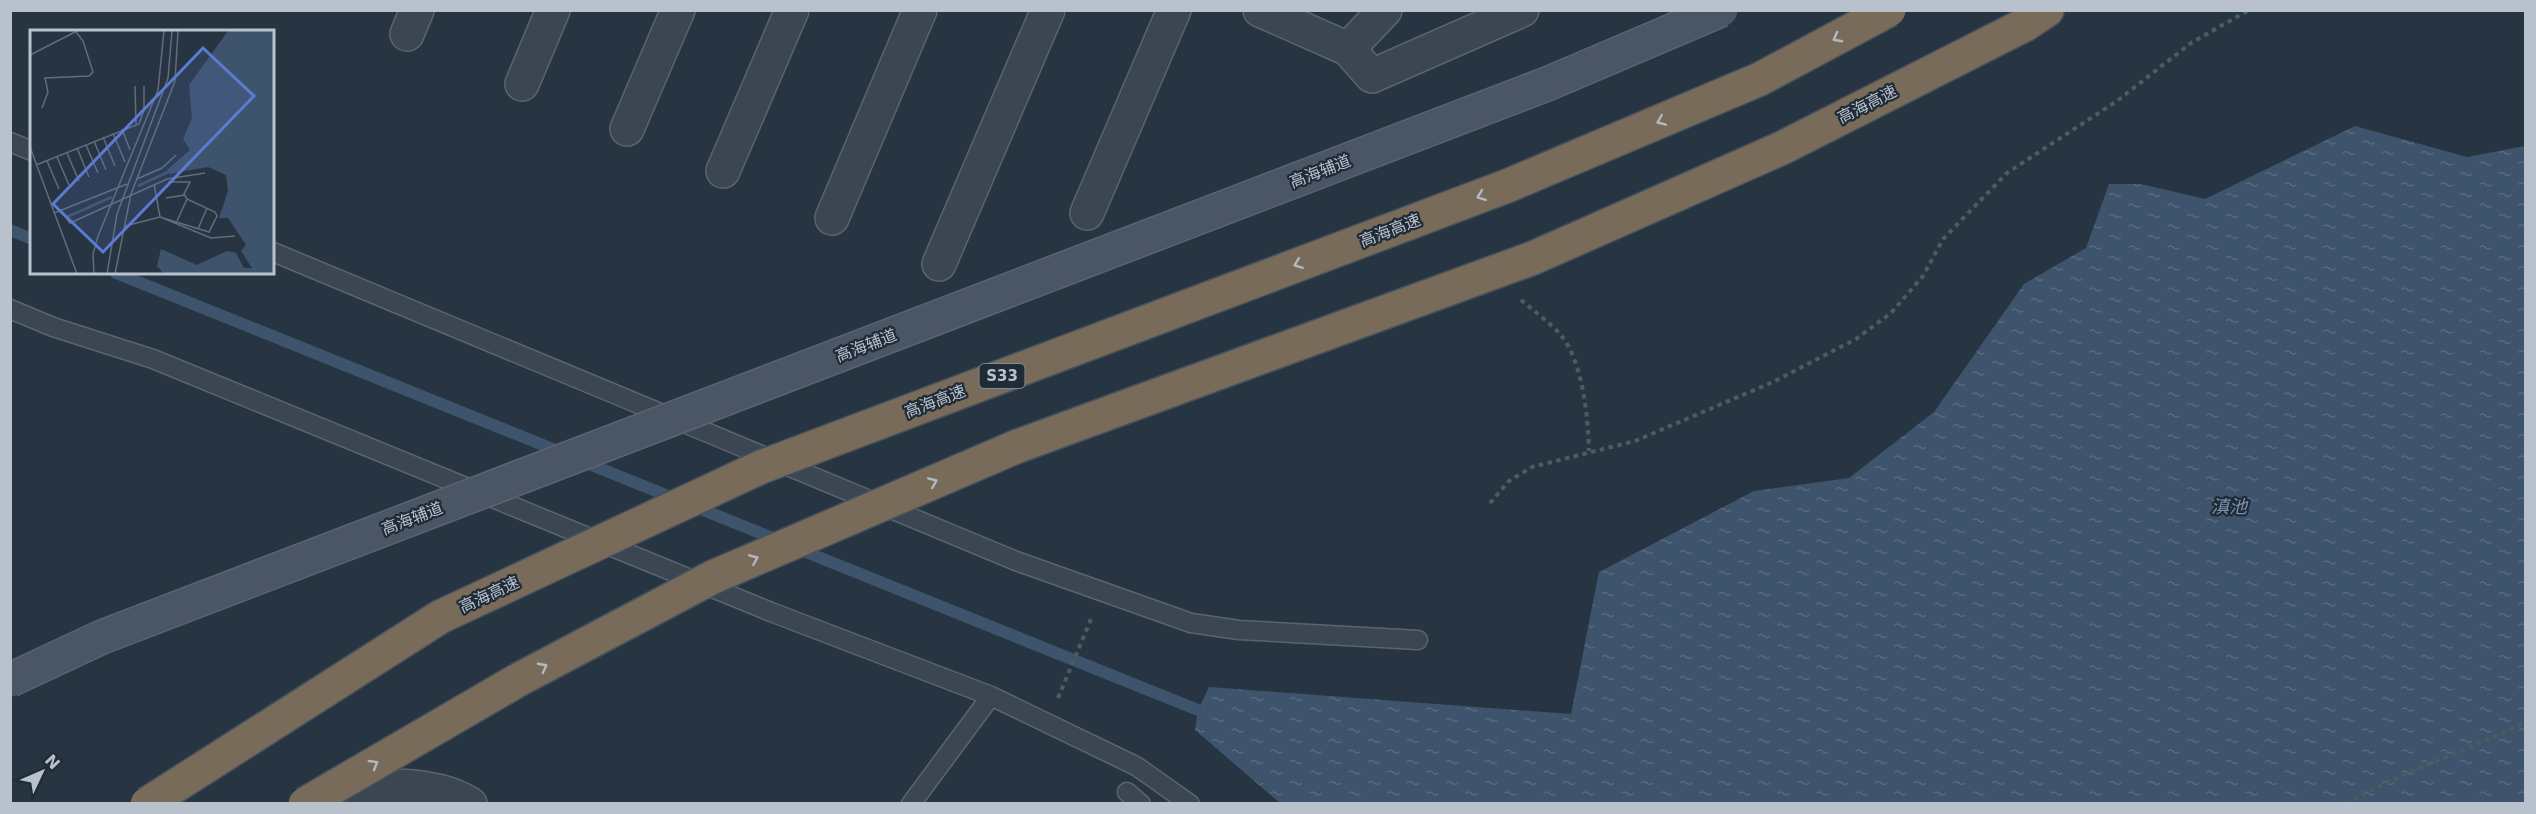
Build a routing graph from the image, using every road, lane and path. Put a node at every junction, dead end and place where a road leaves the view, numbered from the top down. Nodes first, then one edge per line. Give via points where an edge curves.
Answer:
1 (553, 10) edge
2 (678, 10) edge
3 (792, 10) edge
4 (920, 10) edge
5 (1048, 10) edge
6 (1174, 10) edge
7 (1260, 10) edge
8 (1385, 10) edge
9 (1522, 10) edge
10 (1722, 10) edge
11 (1889, 10) edge
12 (2047, 10) edge
13 (2249, 10) edge
14 (1348, 49) junction
15 (522, 84) dead end
16 (627, 129) dead end
17 (11, 144) edge
18 (30, 150) edge
19 (723, 171) dead end
20 (1087, 213) dead end
21 (832, 218) dead end
22 (274, 252) edge
23 (939, 264) dead end
24 (10, 309) edge
25 (1490, 502) dead end
26 (1102, 592) junction
27 (1418, 640) dead end
28 (10, 680) edge
29 (992, 696) junction
30 (2526, 722) edge
31 (1048, 724) junction
32 (147, 804) edge
33 (305, 804) edge
34 (338, 804) edge
35 (470, 804) edge
36 (911, 804) edge
37 (1190, 804) edge
38 (2346, 804) edge

1 - 15 street
2 - 16 street
3 - 19 street
4 - 21 street
5 - 23 street
6 - 20 street
7 - 14 street
8 - 14 street
9 - 14 street via 1372,76
10 - 28 main road, 高海辅道, bridge via 1536,88 102,637
11 -> 32 highway, 高海高速 / S33, bridge via 1760,79 1507,186 761,467 440,617
33 -> 12 highway, 高海高速, bridge via 518,680 713,577 1018,446 1533,258 1782,148
13 - 25 path via 2191,43 2117,101 2007,173 1943,239 1923,276 1891,313 1856,339 1773,382 1635,441 1532,467 1509,481
17 - 18 lane
22 - 26 lane via 1016,561
24 - 29 lane via 153,359 771,612
26 - 27 lane via 1191,623 1239,630
26 - 31 path
29 - 31 lane
29 - 36 lane
30 - 38 path via 2382,784
31 - 37 lane via 1136,766
34 - 35 street via 387,785 427,788

